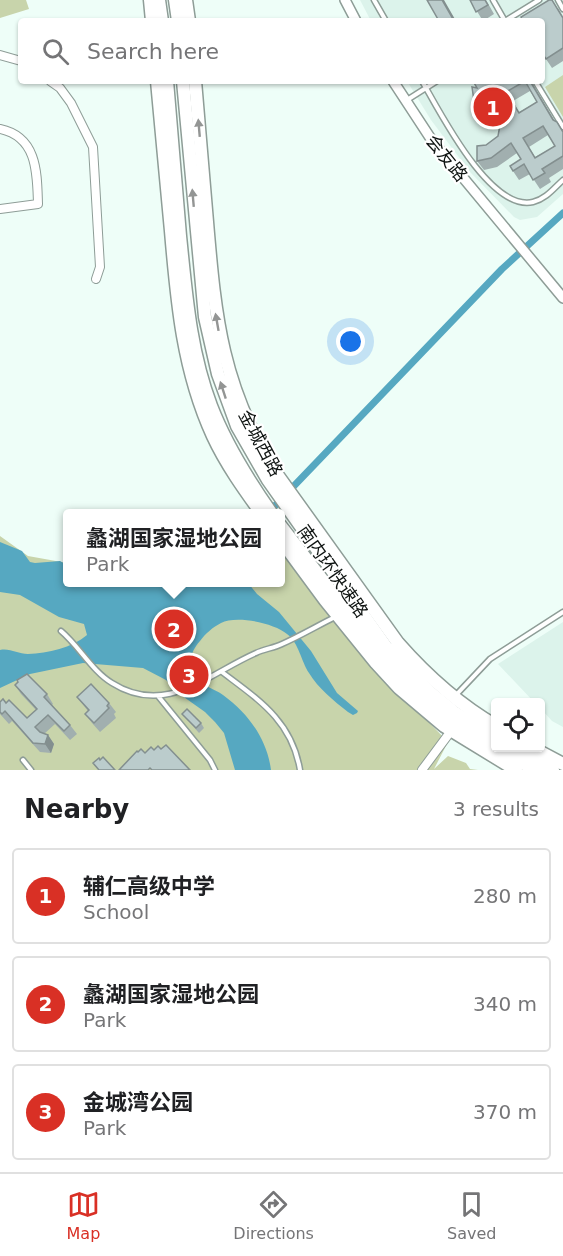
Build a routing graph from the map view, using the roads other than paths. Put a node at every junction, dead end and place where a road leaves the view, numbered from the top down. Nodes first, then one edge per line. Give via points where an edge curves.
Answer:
1 (150, 0) edge
2 (159, 0) edge
3 (175, 0) edge
4 (181, 0) edge
5 (186, 0) edge
6 (345, 0) edge
7 (374, 0) edge
8 (493, 0) edge
9 (539, 0) edge
10 (558, 0) edge
11 (563, 9) edge
12 (152, 18) edge
13 (162, 18) edge
14 (181, 18) edge
15 (182, 18) edge
16 (182, 18) edge
17 (355, 18) edge
18 (384, 18) edge
19 (503, 18) edge
20 (510, 18) edge
21 (0, 55) edge
22 (18, 60) edge
23 (54, 84) edge
24 (157, 84) edge
25 (167, 84) edge
26 (183, 84) edge
27 (195, 84) edge
28 (395, 84) edge
29 (424, 84) edge
30 (432, 84) edge
31 (537, 84) edge
32 (426, 88) junction
33 (405, 102) junction
34 (563, 127) edge
35 (0, 129) edge
36 (563, 180) edge
37 (0, 209) edge
38 (96, 279) dead end
39 (563, 298) edge
40 (272, 476) junction
41 (253, 494) junction
42 (260, 509) edge
43 (268, 509) edge
44 (301, 518) junction
45 (285, 536) edge
46 (285, 536) edge
47 (563, 612) edge
48 (338, 615) junction
49 (371, 625) junction
50 (61, 631) dead end
51 (419, 667) junction
52 (222, 672) junction
53 (158, 696) junction
54 (454, 698) junction
55 (491, 723) edge
56 (451, 731) junction
57 (491, 736) edge
58 (520, 752) edge
59 (542, 752) edge
60 (23, 760) dead end
61 (563, 764) edge
62 (32, 770) edge
63 (215, 770) edge
64 (300, 770) edge
65 (422, 770) edge
66 (516, 770) edge
67 (535, 770) edge
68 (553, 770) edge

1 - 12 main road
2 - 13 main road
3 - 14 main road
4 - 15 main road
5 - 16 main road
6 - 17 street
7 - 18 lane
8 - 19 lane
9 - 20 lane
10 - 11 lane
21 - 22 street
23 - 38 street via 71,104 93,147 100,267
24 - 41 main road, 金城西路 via 184,350 214,437
25 - 41 main road via 185,289 194,348 222,433
40 -> 26 main road, 南内环快速路 via 237,426 210,344 201,287
40 -> 27 main road, 金城西路 via 237,395 221,342
28 - 33 street, 会友路
29 - 32 lane
30 - 32 lane
31 - 34 lane
32 - 33 lane
32 - 36 lane via 467,155 499,192 533,202
33 - 39 street, 会友路
35 - 37 street via 9,131 28,147 37,169 38,204
40 - 44 main road, 南内环快速路
41 - 42 main road, 金城西路
41 - 43 main road
44 - 49 main road, 南内环快速路
44 - 51 main road
45 - 48 main road
46 - 67 main road, 南内环快速路 via 405,681 474,736
47 - 54 lane via 490,659
48 - 52 lane
48 - 56 main road via 399,688
49 - 51 main road
49 - 57 main road, 南内环快速路 via 418,682
50 - 53 lane via 110,682 138,695
51 - 54 main road
52 - 53 lane
52 - 64 lane via 275,715 292,741
53 - 63 lane
54 - 55 main road
56 - 65 street
56 - 66 main road
58 - 68 main road
59 - 61 main road
60 - 62 lane

